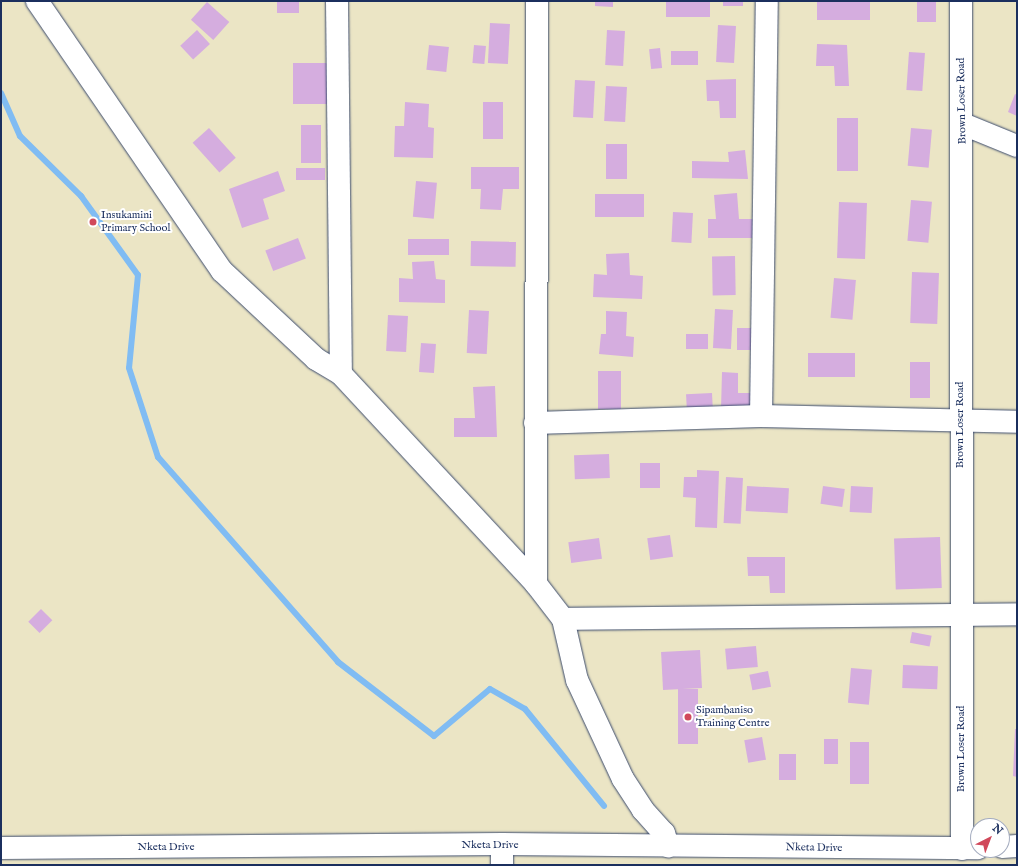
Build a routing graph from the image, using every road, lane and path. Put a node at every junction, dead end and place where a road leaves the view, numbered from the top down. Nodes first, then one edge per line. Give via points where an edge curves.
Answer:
1 (37, 1) edge
2 (337, 1) edge
3 (537, 1) edge
4 (768, 1) edge
5 (960, 1) edge
6 (963, 124) junction
7 (1017, 146) edge
8 (341, 374) junction
9 (761, 416) junction
10 (960, 422) junction
11 (1017, 422) edge
12 (535, 423) junction
13 (536, 584) junction
14 (1017, 614) edge
15 (961, 615) junction
16 (563, 619) junction
17 (668, 846) junction
18 (1, 848) edge
19 (970, 849) edge
20 (502, 855) edge

1 - 8 street via 222,271 311,354
2 - 8 street
3 - 12 street
4 - 9 street
5 - 6 street, Brown Loser Road
6 - 7 street
6 - 10 street, Brown Loser Road
8 - 13 street
9 - 10 street
9 - 12 street
10 - 11 street
10 - 15 street, Brown Loser Road
12 - 13 street
13 - 16 street
14 - 15 street
15 - 16 street
15 - 19 street, Brown Loser Road
16 - 17 street via 577,680 623,779 643,810 664,833
17 - 19 street, Nketa Drive
17 - 20 street, Nketa Drive
18 - 20 street, Nketa Drive

